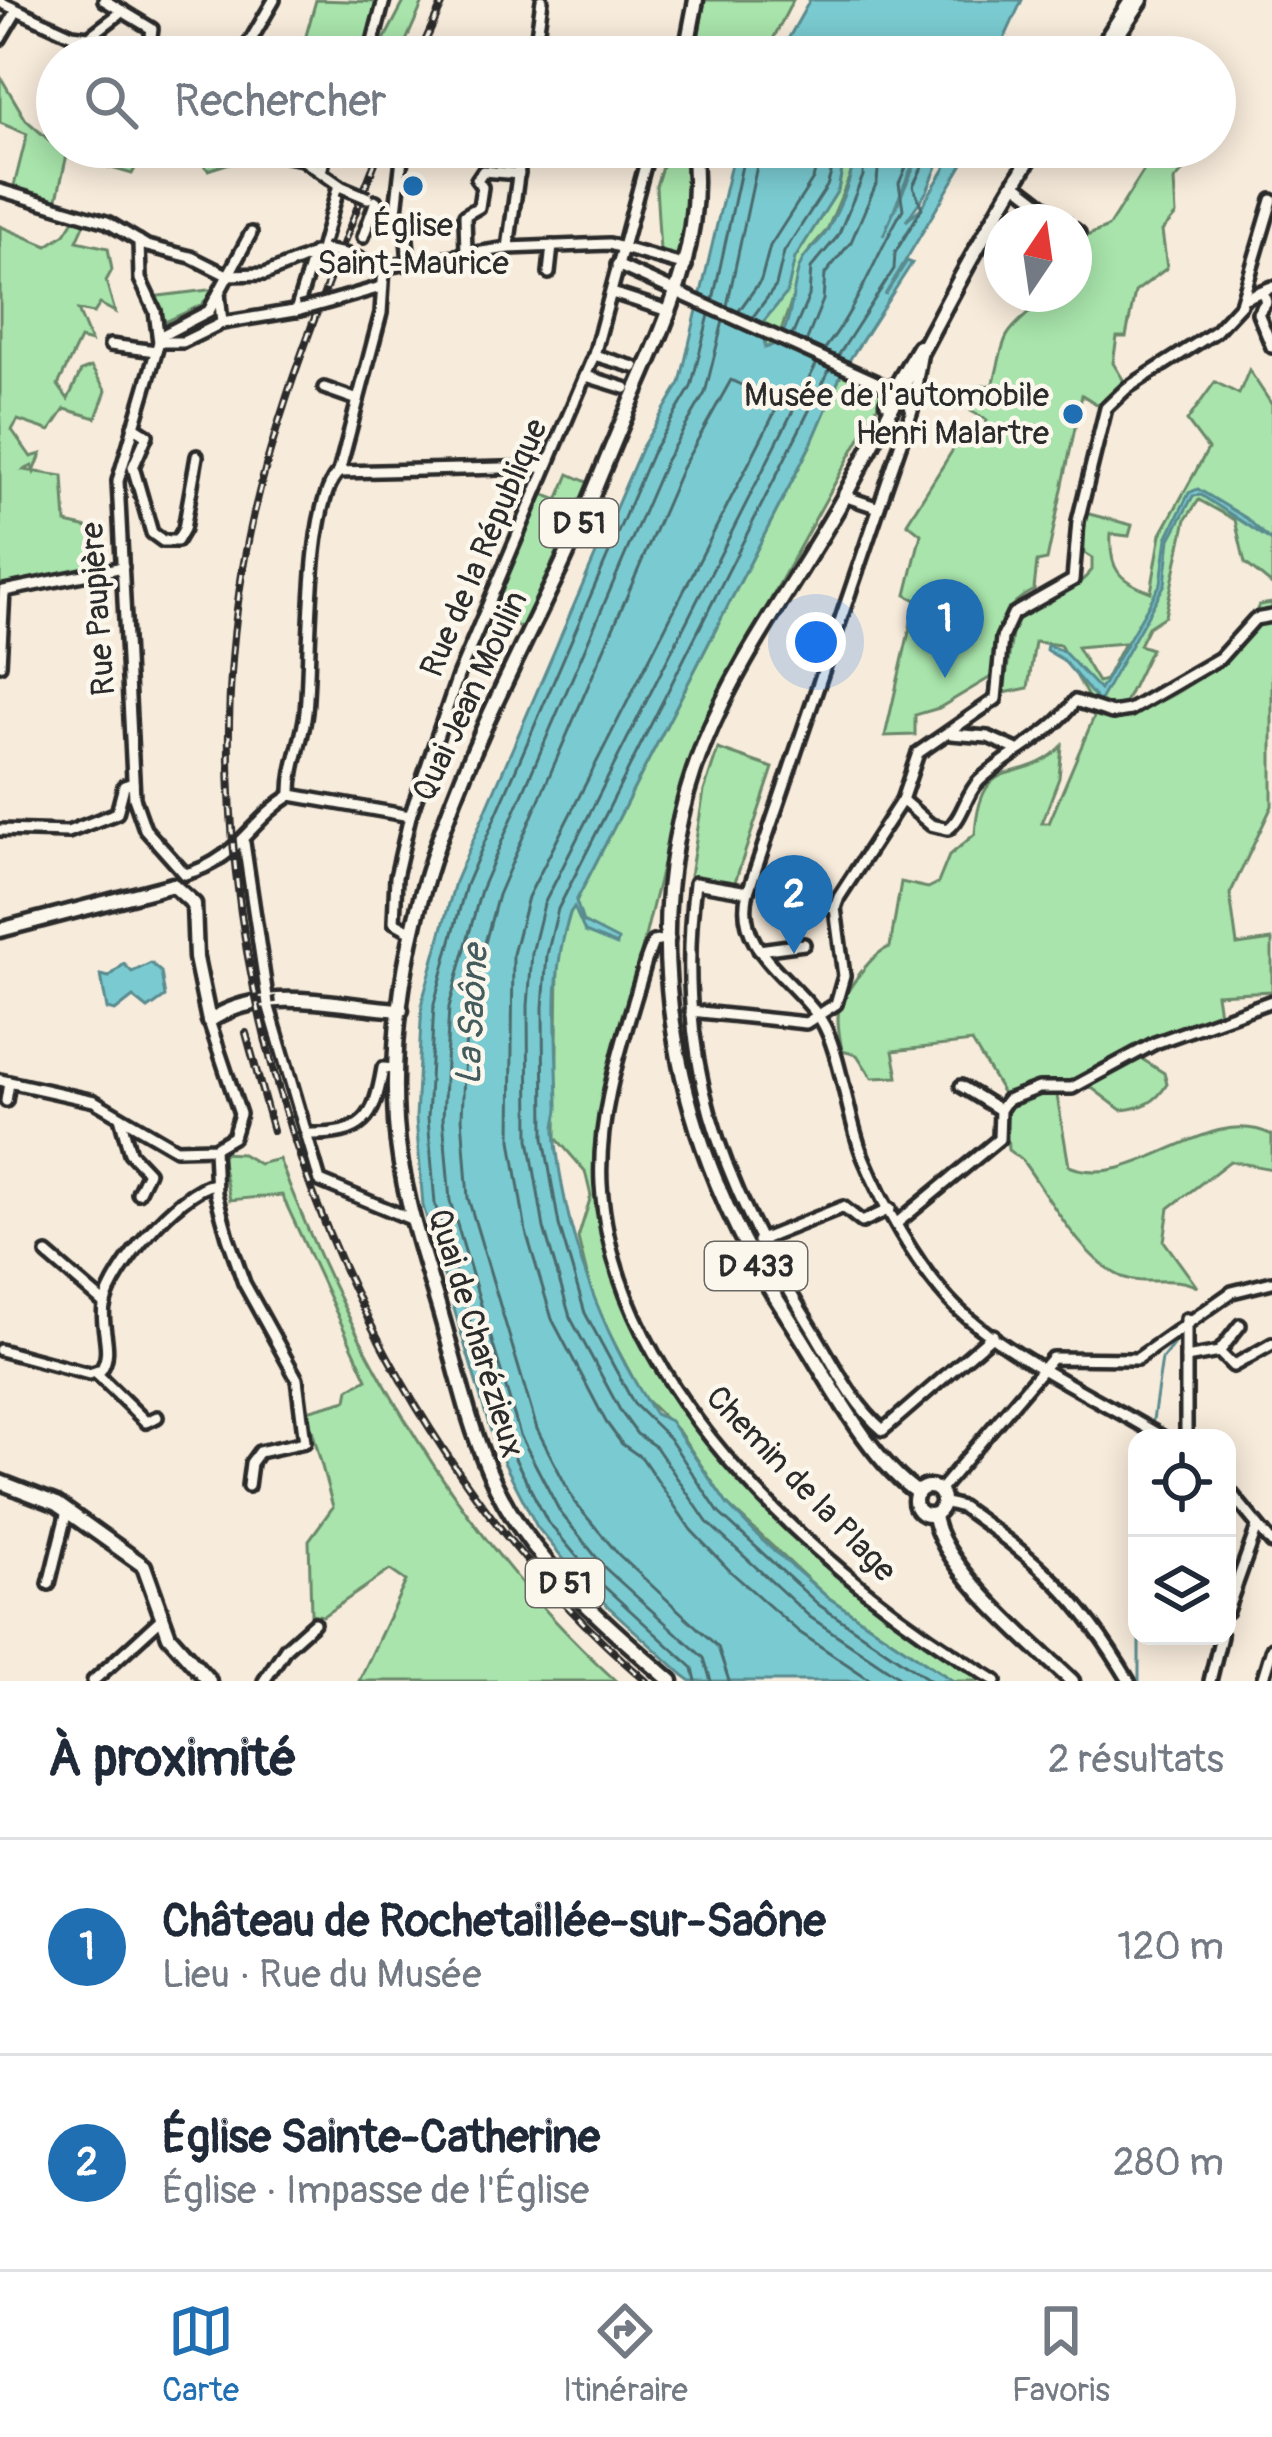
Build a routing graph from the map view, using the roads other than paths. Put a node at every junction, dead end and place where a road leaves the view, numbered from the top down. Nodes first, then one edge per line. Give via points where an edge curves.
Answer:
1 (104, 0) edge
2 (274, 0) edge
3 (384, 0) edge
4 (542, 0) edge
5 (696, 0) edge
6 (1132, 0) edge
7 (1141, 0) edge
8 (0, 2) edge
9 (123, 11) junction
10 (16, 12) junction
11 (86, 36) edge
12 (90, 36) edge
13 (151, 36) edge
14 (253, 36) edge
15 (375, 36) edge
16 (537, 36) edge
17 (690, 36) edge
18 (1111, 36) edge
19 (1114, 36) edge
20 (0, 39) edge
21 (322, 168) edge
22 (401, 168) edge
23 (520, 168) edge
24 (644, 168) edge
25 (694, 168) edge
26 (1028, 168) edge
27 (519, 173) junction
28 (1017, 185) junction
29 (341, 186) junction
30 (0, 190) edge
31 (372, 200) junction
32 (1272, 200) edge
33 (1042, 204) edge
34 (396, 211) junction
35 (251, 233) dead end
36 (364, 237) dead end
37 (139, 242) junction
38 (552, 246) junction
39 (621, 247) junction
40 (508, 248) junction
41 (320, 251) junction
42 (466, 253) junction
43 (409, 262) junction
44 (617, 265) junction
45 (687, 266) junction
46 (384, 267) junction
47 (549, 273) dead end
48 (227, 275) junction
49 (381, 286) junction
50 (1268, 289) edge
51 (684, 291) junction
52 (219, 293) junction
53 (612, 293) junction
54 (1245, 298) junction
55 (662, 309) dead end
56 (298, 310) junction
57 (222, 323) junction
58 (929, 339) junction
59 (158, 343) junction
60 (110, 345) dead end
61 (1272, 347) edge
62 (594, 355) junction
63 (921, 357) junction
64 (634, 367) dead end
65 (586, 376) junction
66 (324, 388) dead end
67 (626, 388) dead end
68 (897, 391) junction
69 (358, 400) junction
70 (912, 410) junction
71 (133, 426) junction
72 (197, 456) dead end
73 (546, 466) junction
74 (339, 472) junction
75 (844, 496) junction
76 (876, 507) junction
77 (803, 563) junction
78 (123, 567) junction
79 (1272, 616) edge
80 (0, 665) edge
81 (950, 734) junction
82 (1015, 749) junction
83 (134, 783) junction
84 (291, 795) junction
85 (902, 800) junction
86 (410, 816) junction
87 (0, 830) edge
88 (244, 843) junction
89 (180, 879) junction
90 (748, 892) junction
91 (809, 900) dead end
92 (835, 908) junction
93 (0, 930) edge
94 (412, 932) junction
95 (669, 939) junction
96 (804, 944) dead end
97 (759, 950) junction
98 (205, 1003) junction
99 (1271, 1006) edge
100 (226, 1009) junction
101 (400, 1010) junction
102 (691, 1010) junction
103 (819, 1018) junction
104 (209, 1021) junction
105 (396, 1069) junction
106 (4, 1082) edge
107 (961, 1086) dead end
108 (6, 1101) dead end
109 (1000, 1111) junction
110 (120, 1117) junction
111 (308, 1135) junction
112 (214, 1148) junction
113 (214, 1184) junction
114 (139, 1193) dead end
115 (890, 1209) junction
116 (411, 1219) junction
117 (897, 1223) junction
118 (758, 1241) junction
119 (47, 1254) dead end
120 (1272, 1282) edge
121 (105, 1304) junction
122 (1186, 1319) junction
123 (1240, 1325) dead end
124 (993, 1335) junction
125 (1272, 1344) edge
126 (0, 1351) edge
127 (1219, 1352) junction
128 (1186, 1358) junction
129 (1044, 1366) junction
130 (96, 1373) junction
131 (157, 1417) dead end
132 (1150, 1429) edge
133 (1186, 1429) edge
134 (0, 1482) edge
135 (248, 1486) dead end
136 (17, 1488) junction
137 (0, 1492) edge
138 (917, 1493) junction
139 (941, 1496) junction
140 (1236, 1500) edge
141 (68, 1511) junction
142 (934, 1515) junction
143 (1257, 1527) junction
144 (1272, 1544) edge
145 (49, 1584) dead end
146 (1236, 1586) edge
147 (161, 1619) junction
148 (314, 1623) dead end
149 (1219, 1645) edge
150 (1272, 1648) edge
151 (93, 1681) edge
152 (209, 1681) edge
153 (264, 1681) edge
154 (671, 1681) edge
155 (996, 1681) edge
156 (1072, 1681) edge
157 (1129, 1681) edge
158 (1210, 1681) edge
159 (1262, 1681) edge

1 - 9 street
2 - 14 street
3 - 15 street
4 - 16 street
5 - 17 main road
6 - 18 main road
7 - 19 main road
8 - 10 street
9 - 12 street
9 - 13 street
10 - 11 street
10 - 20 street
21 - 29 street
22 - 34 street
23 - 27 street
24 - 39 street, Rue de la République
25 - 45 main road, D 51
26 - 28 main road, D 433
27 - 40 street
27 - 42 street via 483,170 479,207 465,215
28 - 33 street
28 - 58 main road, D 433
29 - 31 street, bridge
29 - 41 street
30 - 37 street via 107,222
31 - 34 street
31 - 36 street
32 - 54 street
34 - 43 street via 405,218
35 - 48 street
37 - 48 street
37 - 59 street
38 - 39 street
38 - 40 street
38 - 47 street
39 - 44 street, Rue de la République
39 - 45 street
40 - 42 street
41 - 46 street, bridge
41 - 48 street via 265,274
41 - 56 street
42 - 43 street
43 - 46 street
44 - 51 street
44 - 53 street, Rue de la République
45 - 51 main road, D 51
46 - 49 street
48 - 52 street
49 - 56 street, bridge
49 - 69 street
50 - 54 street
50 - 61 street via 1258,313
51 - 68 street
51 - 94 main road, Quai Jean Moulin / D 51 via 468,752
52 - 57 street
52 - 59 street via 209,311
53 - 55 street
53 - 62 street, Rue de la République
54 - 81 street via 1215,332 1106,408 1078,521 1073,580 1013,614 1002,638 996,699
56 - 57 street
57 - 59 street via 183,342
58 - 63 main road, D 433
58 - 68 main road, D 433
59 - 60 street
59 - 71 street, Rue Paupière
62 - 64 street
62 - 65 street, Rue de la République
63 - 68 main road, D 433
63 - 70 street
65 - 67 street
65 - 73 street, Rue de la République
66 - 69 street
68 - 70 street
68 - 75 main road, D 433
68 - 77 main road, D 433
69 - 74 street
70 - 76 street
71 - 72 street via 146,435 133,466 152,532 163,541 177,541 184,529
71 - 78 street, Rue Paupière via 118,482
73 - 74 street
73 - 86 street, Rue de la République
74 - 84 street via 320,526
75 - 76 street
75 - 77 main road, D 433
76 - 90 street
77 - 95 main road, D 433 via 716,724 691,807
78 - 80 street via 4,591
78 - 83 street, Rue Paupière
79 - 82 street via 1255,619 1220,658 1130,710 1075,701 1048,731
81 - 82 street via 988,736
81 - 85 street via 911,763
82 - 85 street via 956,824 940,830
83 - 87 street via 124,786 117,813 68,832
83 - 89 street, Rue Paupière via 146,829
84 - 86 street
84 - 88 street via 261,815
85 - 92 street
86 - 94 street, Rue de la République via 394,922
88 - 89 street
88 - 111 street via 268,1000
89 - 93 main road
89 - 98 main road via 194,904
90 - 97 street via 745,923
90 - 102 street via 695,883
91 - 92 street
92 - 103 street via 842,992
94 - 101 main road, Quai de Charézieux / D 51
95 - 138 main road, D 433 via 676,1046 695,1132 734,1227 876,1448
95 - 155 street, Chemin de la Plage via 652,944 617,1064 602,1164 611,1243 642,1330 711,1437 854,1583
96 - 97 street
97 - 103 street
98 - 100 main road
98 - 104 main road
99 - 109 street via 1155,1043 1072,1088 1031,1090
100 - 101 main road via 294,998
100 - 104 main road
101 - 105 main road, Quai de Charézieux / D 51
102 - 103 street via 787,1023
102 - 118 street via 713,1136
103 - 115 street via 864,1160
104 - 112 street via 241,1120
105 - 111 street via 383,1067 370,1116 358,1127
105 - 116 main road, Quai de Charézieux / D 51
106 - 108 street
106 - 110 street via 94,1101
107 - 109 street
109 - 117 street via 999,1139
110 - 112 street via 176,1149
110 - 114 street via 130,1153 148,1172
111 - 116 street via 326,1186
112 - 113 street
113 - 121 street via 187,1193 131,1257
113 - 135 street via 244,1283 297,1379 307,1432 297,1447 260,1452
115 - 117 street
115 - 118 street via 862,1222 843,1208
116 - 154 main road, Quai de Charézieux / D 51 via 501,1496 572,1591
117 - 124 street via 950,1301
118 - 124 street via 883,1430
119 - 121 street
120 - 122 street via 1232,1292
121 - 130 street via 108,1358
122 - 128 street
122 - 129 street via 1137,1359 1057,1355
123 - 127 street
124 - 129 street
125 - 127 street via 1233,1366
126 - 130 street
127 - 128 street
128 - 133 street
129 - 132 street
129 - 139 street via 971,1448
130 - 131 street via 146,1422
134 - 136 main road
136 - 137 street
136 - 141 main road
138 - 139 main road via 930,1487
138 - 142 main road via 918,1510
139 - 142 main road
139 - 157 street via 1065,1587
140 - 143 street
141 - 145 street
141 - 147 main road via 144,1566
142 - 156 main road via 964,1569
143 - 144 street
143 - 146 street
147 - 151 street
147 - 152 main road
148 - 153 street
149 - 158 street
150 - 159 street

